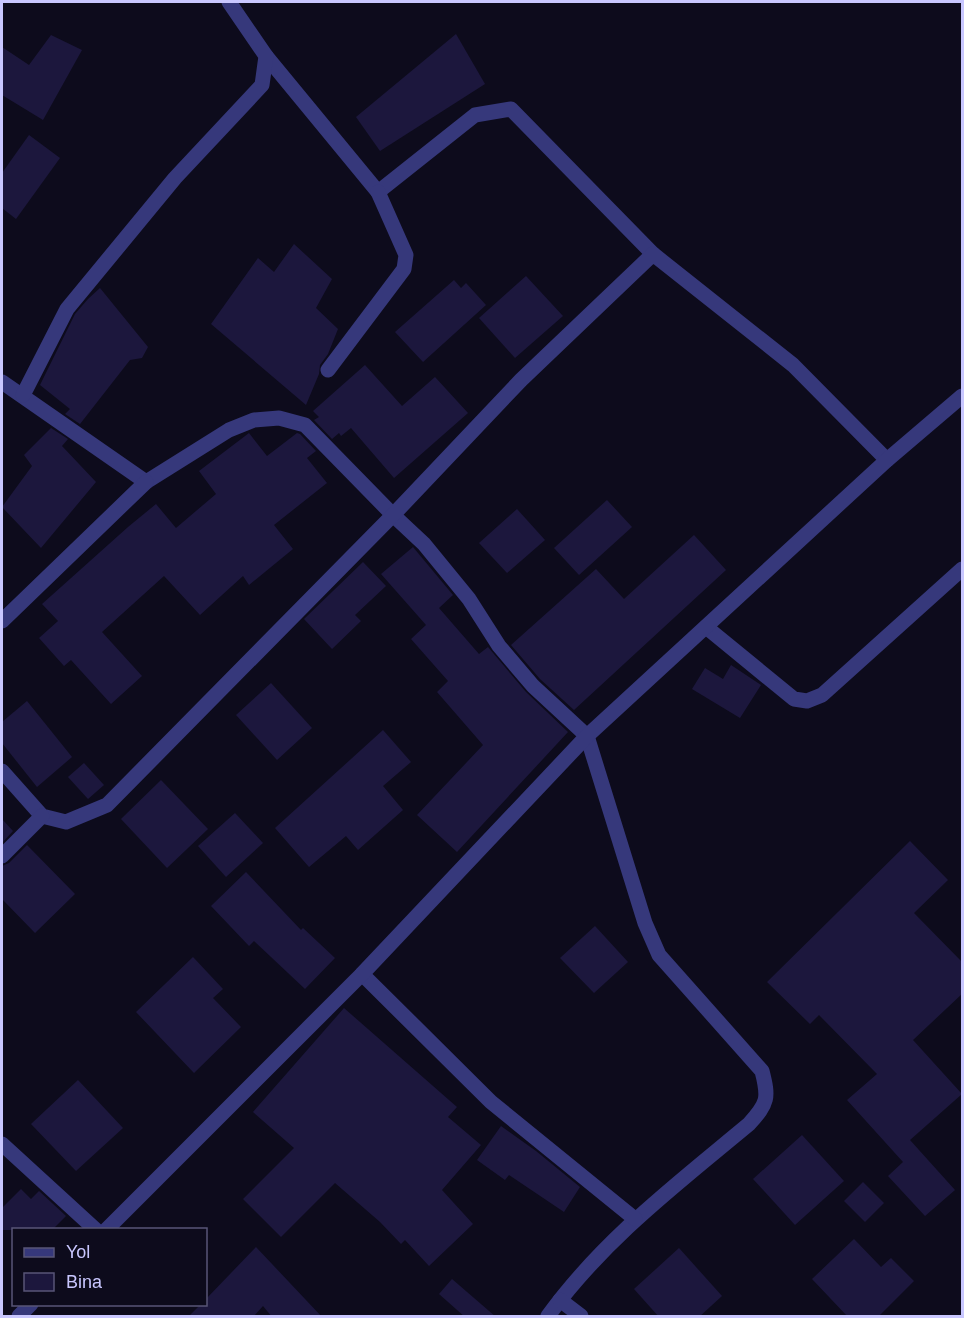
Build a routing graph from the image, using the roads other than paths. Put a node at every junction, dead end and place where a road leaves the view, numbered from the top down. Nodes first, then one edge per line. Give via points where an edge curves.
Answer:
1 (229, 2) edge
2 (266, 56) junction
3 (378, 192) junction
4 (652, 254) junction
5 (328, 370) dead end
6 (2, 382) edge
7 (23, 395) junction
8 (963, 396) edge
9 (887, 460) junction
10 (146, 482) junction
11 (393, 515) junction
12 (963, 569) edge
13 (2, 621) edge
14 (706, 627) junction
15 (587, 736) junction
16 (2, 771) edge
17 (42, 816) junction
18 (2, 856) edge
19 (362, 974) junction
20 (2, 1144) edge
21 (635, 1219) junction
22 (94, 1228) edge
23 (108, 1228) edge
24 (560, 1300) junction
25 (548, 1317) edge
26 (581, 1317) edge

1 - 2 street
2 - 3 street
2 - 7 street via 262,85 175,178 67,309
3 - 4 street via 476,115 511,109
3 - 5 street via 406,255 404,269
4 - 9 street via 793,365
4 - 11 street via 520,380
6 - 7 street
7 - 10 street
8 - 9 street
9 - 14 street
10 - 11 street via 229,430 254,420 279,418 305,424
10 - 13 street
11 - 15 street via 424,544 533,686
11 - 17 street via 107,805 66,822
12 - 14 street via 822,695 807,701 794,699
14 - 15 street
15 - 19 street
15 - 21 street via 651,940 659,955 762,1071 768,1091 764,1107 749,1124
16 - 17 street
17 - 18 street
19 - 21 street via 491,1102
19 - 23 street
20 - 22 street
21 - 24 street
24 - 25 street
24 - 26 street

